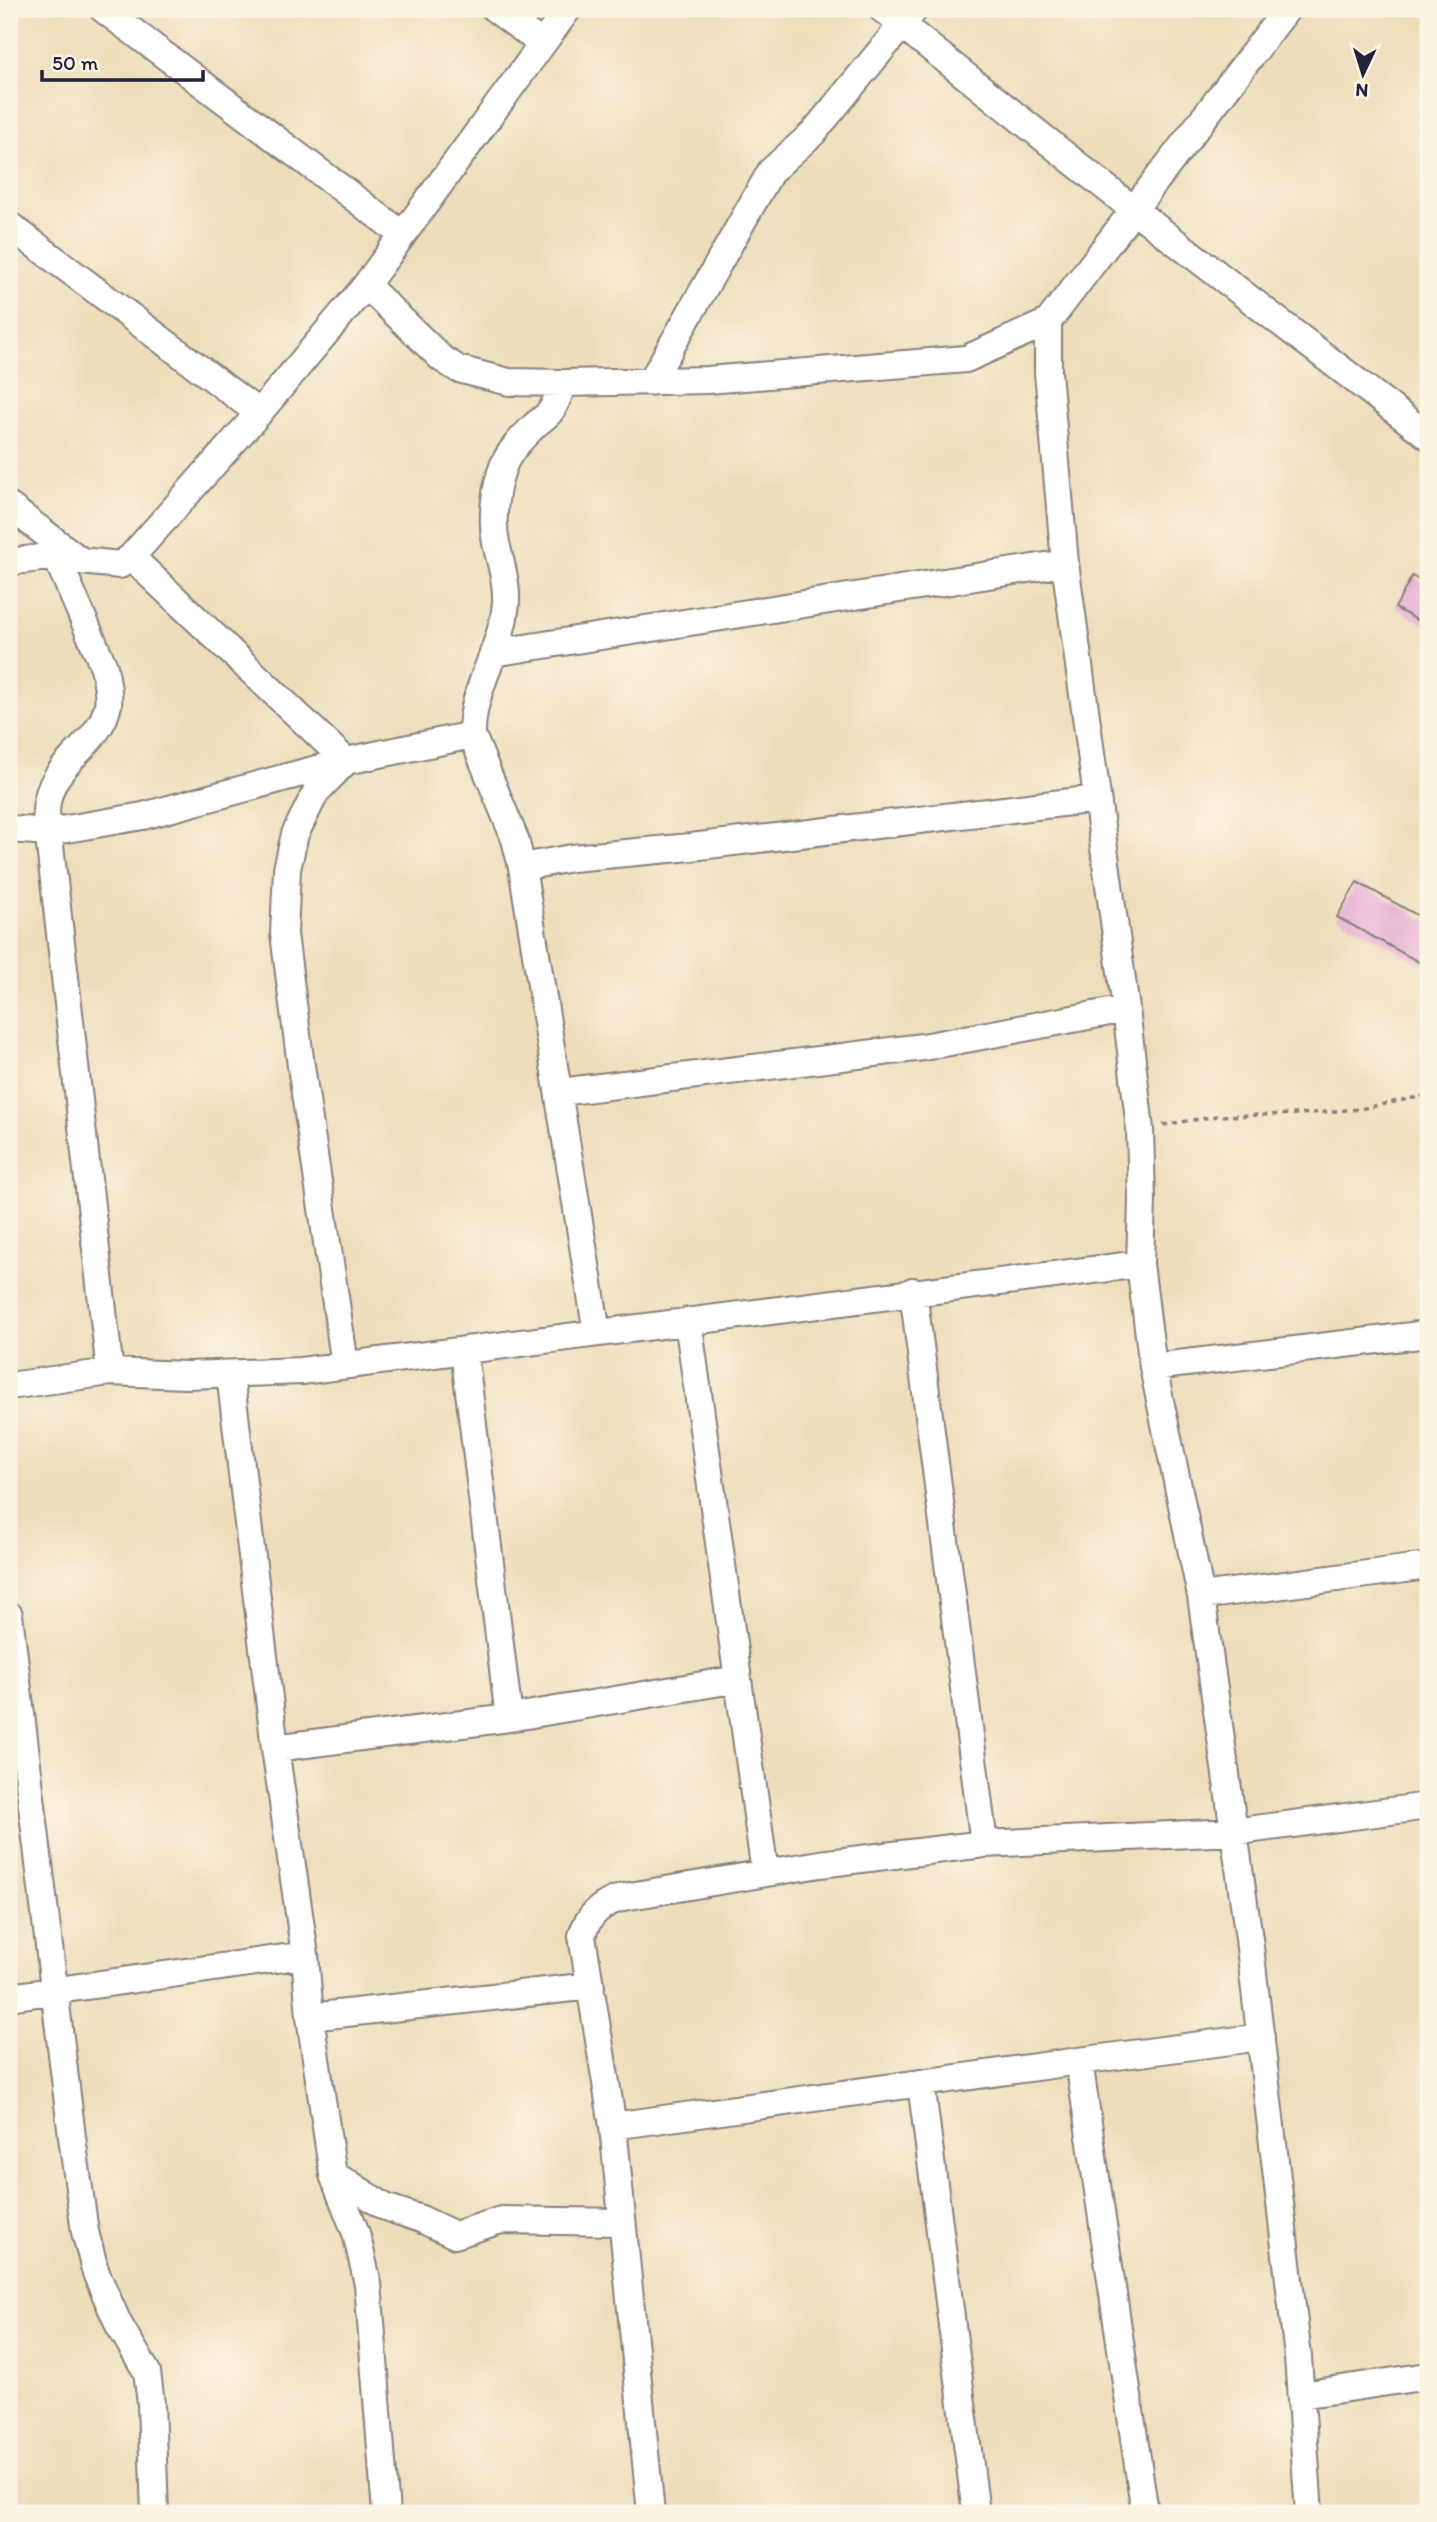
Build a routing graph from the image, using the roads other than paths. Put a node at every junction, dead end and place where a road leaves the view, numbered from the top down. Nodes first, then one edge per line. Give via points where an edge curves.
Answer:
1 (103, 9) edge
2 (495, 9) edge
3 (568, 9) edge
4 (1287, 9) edge
5 (900, 14) edge
6 (541, 43) junction
7 (1134, 209) junction
8 (9, 225) edge
9 (402, 234) junction
10 (366, 285) junction
11 (1048, 322) junction
12 (651, 382) junction
13 (564, 383) junction
14 (259, 413) junction
15 (1428, 436) edge
16 (9, 506) edge
17 (51, 545) junction
18 (131, 557) junction
19 (9, 562) edge
20 (1065, 563) junction
21 (493, 653) junction
22 (472, 735) junction
23 (346, 761) junction
24 (1096, 799) junction
25 (9, 829) edge
26 (49, 832) junction
27 (522, 867) junction
28 (1126, 1009) junction
29 (560, 1092) junction
30 (1140, 1264) junction
31 (913, 1291) junction
32 (688, 1321) junction
33 (597, 1332) junction
34 (1428, 1334) edge
35 (464, 1351) junction
36 (345, 1365) junction
37 (1153, 1367) junction
38 (110, 1372) junction
39 (230, 1374) junction
40 (9, 1386) edge
41 (1428, 1566) edge
42 (1201, 1596) junction
43 (9, 1615) edge
44 (738, 1679) junction
45 (509, 1718) junction
46 (275, 1748) junction
47 (1428, 1806) edge
48 (1233, 1832) junction
49 (984, 1844) junction
50 (765, 1873) junction
51 (305, 1955) junction
52 (590, 1986) junction
53 (54, 1991) junction
54 (9, 1997) edge
55 (310, 2017) junction
56 (1261, 2038) junction
57 (1079, 2060) junction
58 (921, 2083) junction
59 (613, 2126) junction
60 (333, 2175) junction
61 (621, 2222) junction
62 (1428, 2376) edge
63 (1301, 2395) junction
64 (155, 2513) edge
65 (386, 2513) edge
66 (650, 2513) edge
67 (976, 2513) edge
68 (1145, 2513) edge
69 (1308, 2513) edge

1 - 9 street
2 - 6 street
3 - 6 street
4 - 7 street
5 - 7 street
5 - 12 street via 814,133 771,170
6 - 9 street
7 - 11 street
7 - 15 street
8 - 14 street
9 - 10 street
10 - 13 street via 458,369 509,382
10 - 14 street
11 - 12 street via 966,359
11 - 20 street via 1048,372
12 - 13 street
13 - 21 street via 550,413 517,443 498,483 496,540 506,598
14 - 18 street
16 - 17 street
17 - 18 street via 81,561 120,565
17 - 19 street
17 - 26 street via 104,667 108,687 99,726 50,785
18 - 23 street
20 - 21 street
20 - 24 street
21 - 22 street via 476,698
22 - 23 street
22 - 27 street
23 - 26 street via 143,816
23 - 36 street via 316,792 295,834 284,934
24 - 27 street
24 - 28 street
25 - 26 street
26 - 38 street
27 - 29 street
28 - 29 street via 923,1047
28 - 30 street via 1140,1129
29 - 33 street
30 - 31 street
30 - 37 street
31 - 32 street
31 - 49 street
32 - 33 street
32 - 44 street
33 - 35 street
34 - 37 street
35 - 36 street
35 - 45 street
36 - 39 street
37 - 42 street
38 - 39 street
38 - 40 street
39 - 46 street
41 - 42 street
42 - 48 street
43 - 53 street
44 - 45 street
44 - 50 street
45 - 46 street
46 - 51 street
47 - 48 street
48 - 49 street
48 - 56 street
49 - 50 street
50 - 52 street via 607,1901 586,1922 582,1936
51 - 53 street
51 - 55 street
52 - 55 street
52 - 59 street
53 - 54 street
53 - 64 street via 85,2232 109,2306 147,2372
55 - 60 street
56 - 57 street
56 - 63 street
57 - 58 street
57 - 68 street
58 - 59 street
58 - 67 street
59 - 61 street
60 - 61 street via 385,2207 455,2235 501,2220
60 - 65 street via 356,2233 368,2284
61 - 66 street
62 - 63 street
63 - 69 street

